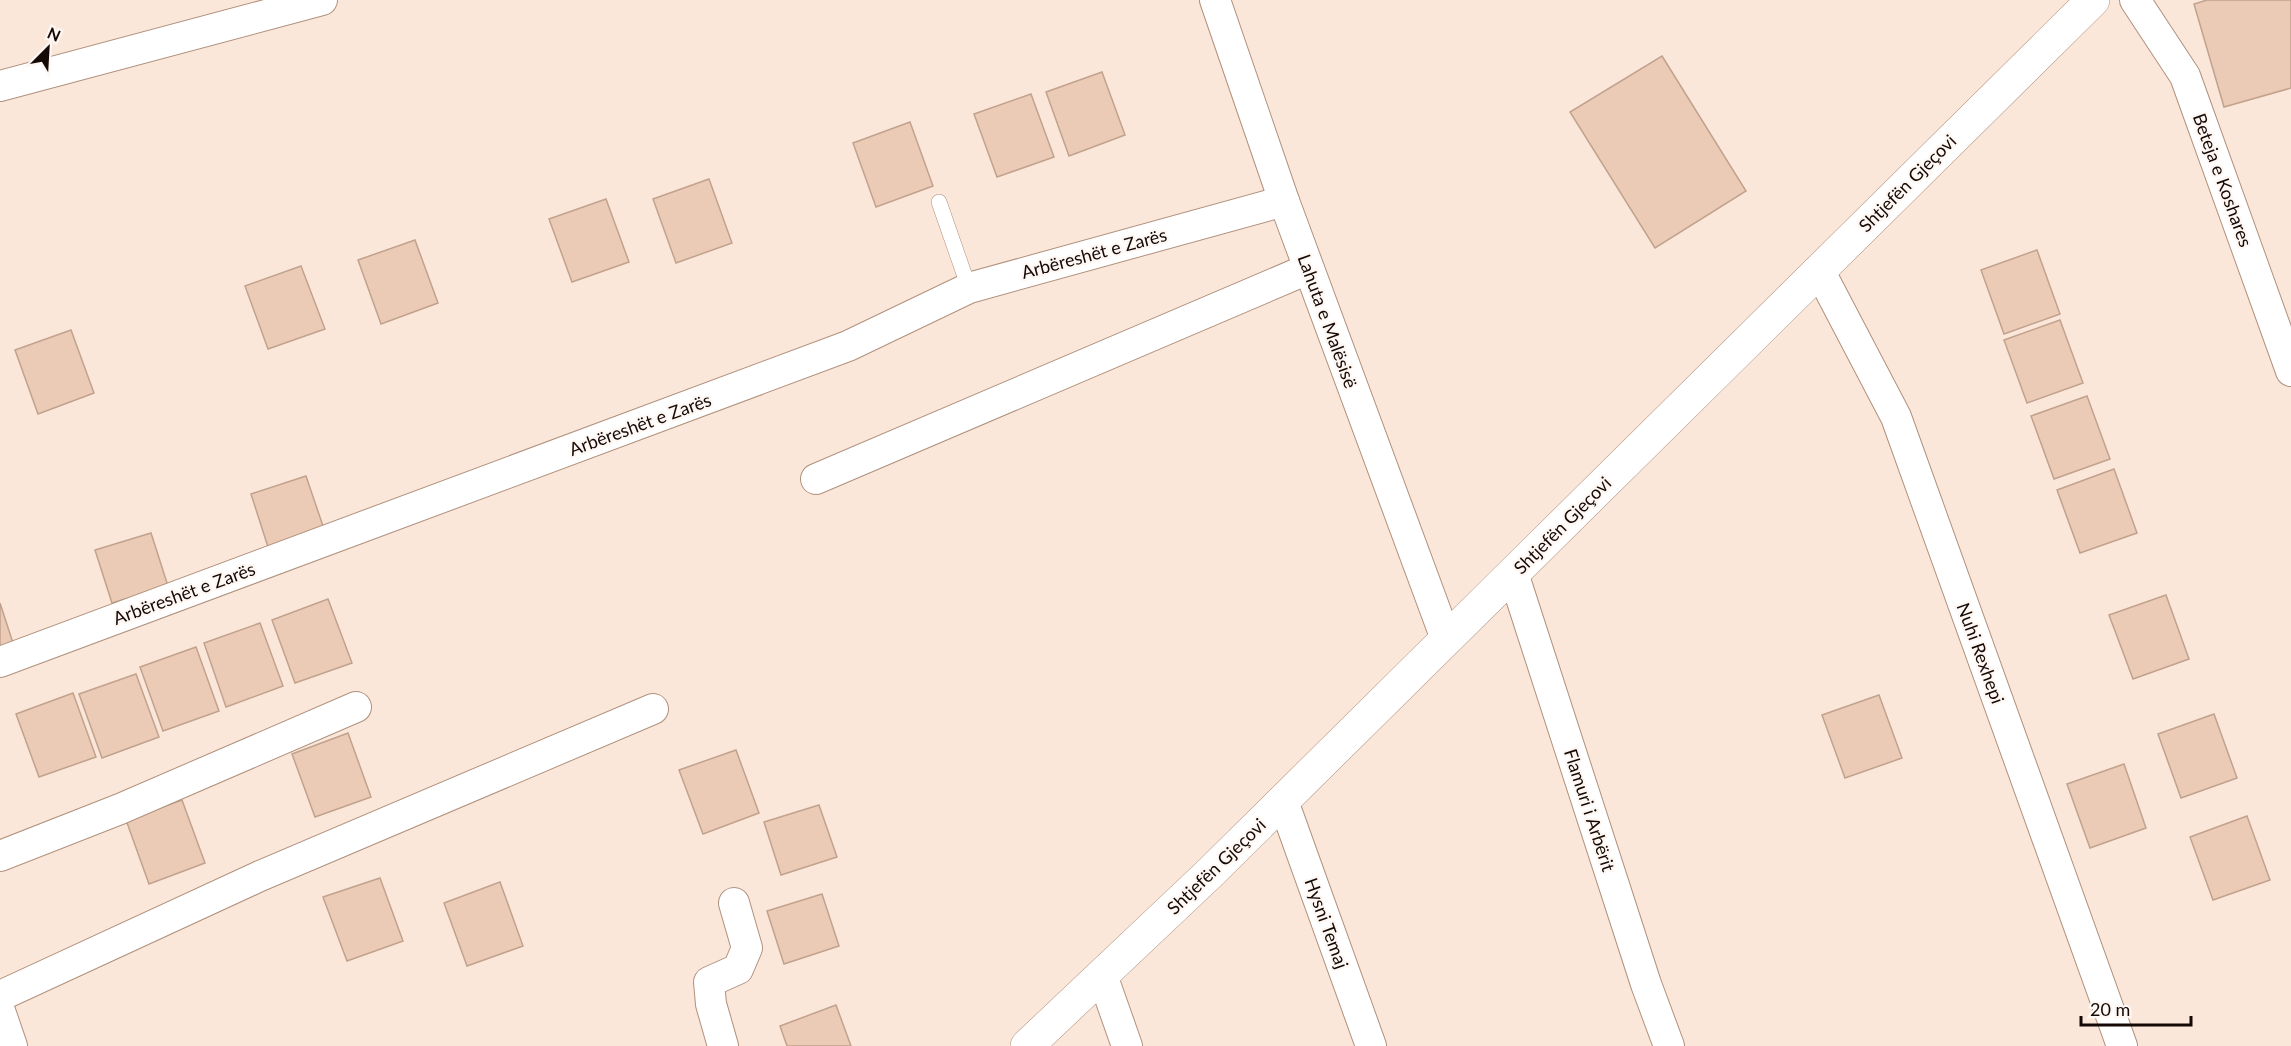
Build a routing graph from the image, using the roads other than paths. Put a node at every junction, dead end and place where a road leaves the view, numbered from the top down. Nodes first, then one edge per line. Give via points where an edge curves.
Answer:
1 (322, 0) edge
2 (1215, 0) edge
3 (2093, 0) edge
4 (2135, 0) edge
5 (0, 86) edge
6 (1284, 201) junction
7 (939, 202) dead end
8 (1308, 269) junction
9 (1820, 270) junction
10 (969, 288) junction
11 (2291, 371) edge
12 (816, 479) dead end
13 (1513, 573) junction
14 (1446, 639) junction
15 (0, 662) edge
16 (356, 707) dead end
17 (653, 709) dead end
18 (1283, 801) junction
19 (0, 856) edge
20 (734, 903) dead end
21 (1102, 975) junction
22 (0, 996) edge
23 (0, 1011) edge
24 (12, 1046) edge
25 (723, 1046) edge
26 (1027, 1046) edge
27 (1127, 1046) edge
28 (1371, 1046) edge
29 (1669, 1046) edge
30 (2122, 1046) edge

1 - 5 street
2 - 6 street, Lahuta e Malësisë
3 - 9 street, Shtjefën Gjeçovi
4 - 11 street, Beteja e Koshares via 2186,76
6 - 8 street, Lahuta e Malësisë
6 - 10 street, Arbëreshët e Zarës
7 - 10 lane
8 - 12 street
8 - 14 street, Lahuta e Malësisë
9 - 13 street, Shtjefën Gjeçovi
9 - 30 street, Nuhi Rexhepi via 1896,417
10 - 15 street, Arbëreshët e Zarës via 848,346
13 - 14 street, Shtjefën Gjeçovi
13 - 29 street, Flamuri i Arbërit
14 - 18 street, Shtjefën Gjeçovi
16 - 19 street
17 - 22 street via 260,876
18 - 21 street, Shtjefën Gjeçovi
18 - 28 street, Hysni Temaj
20 - 25 street via 747,948 738,969 709,982
21 - 26 street, Shtjefën Gjeçovi
21 - 27 street
23 - 24 street

